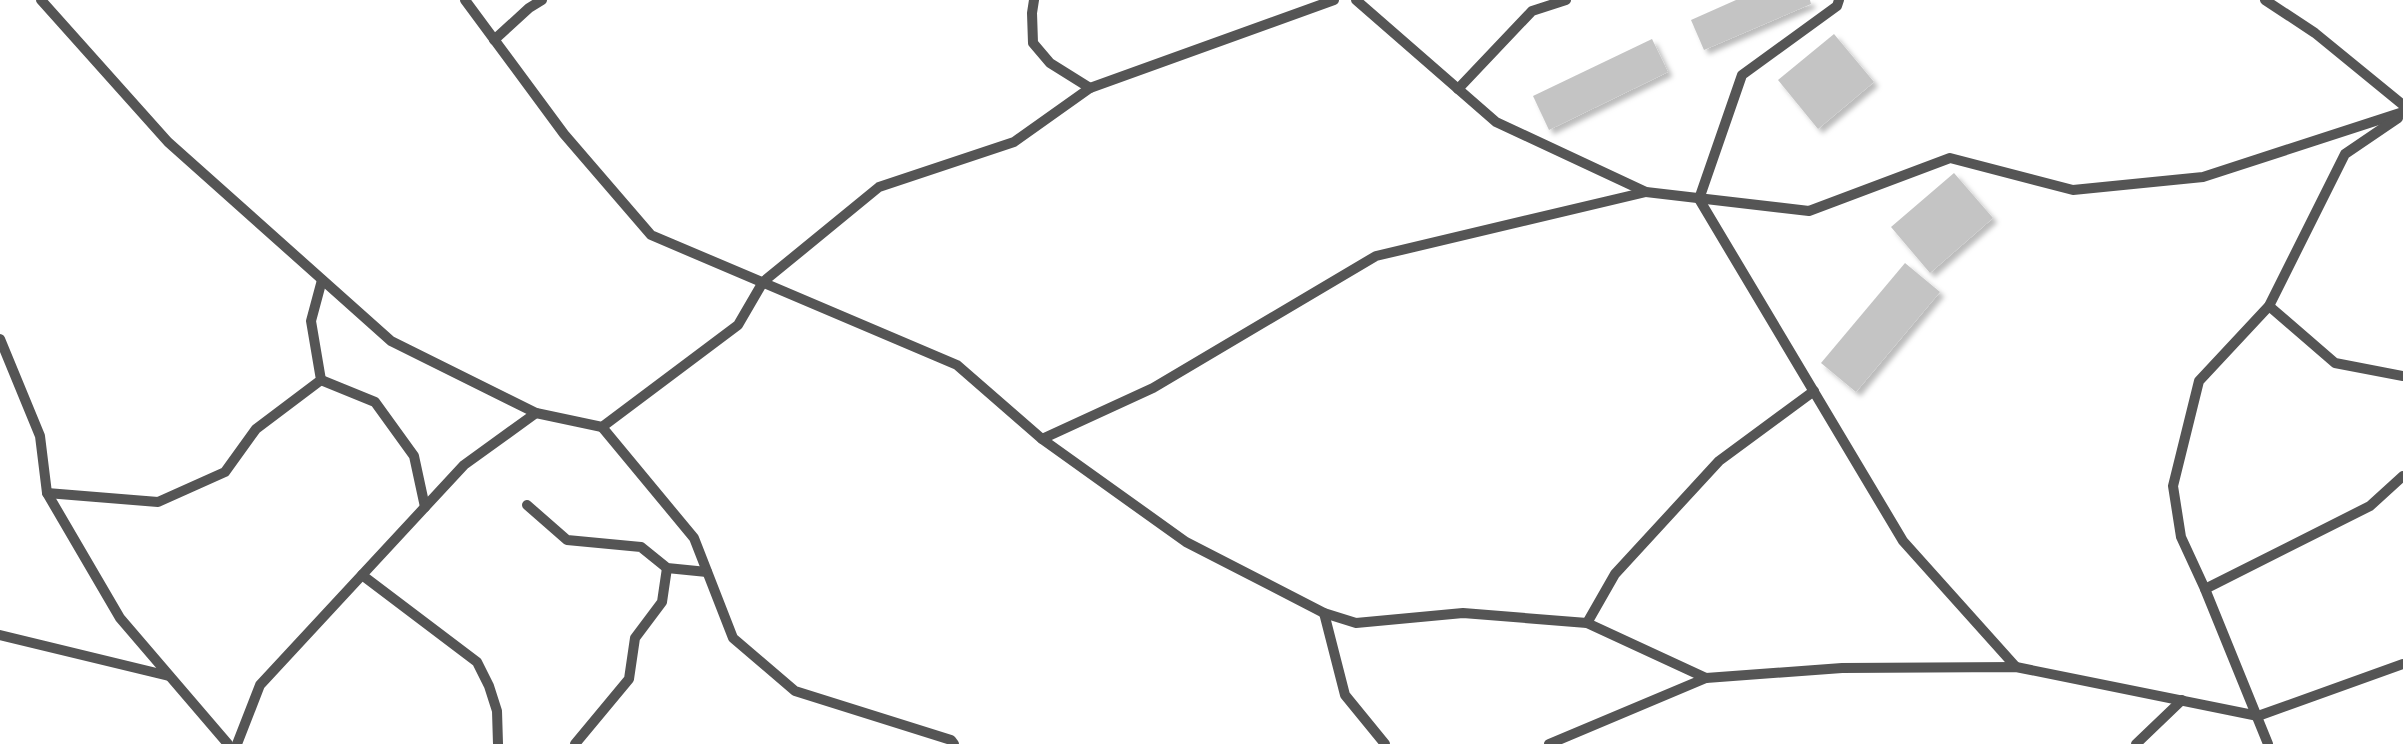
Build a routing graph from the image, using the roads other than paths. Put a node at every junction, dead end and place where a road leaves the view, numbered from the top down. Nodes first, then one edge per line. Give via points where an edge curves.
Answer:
1 (41, 0) edge
2 (465, 0) edge
3 (542, 0) edge
4 (1034, 0) edge
5 (1334, 0) edge
6 (1356, 0) edge
7 (1566, 0) edge
8 (1839, 0) edge
9 (2265, 0) edge
10 (494, 40) junction
11 (1090, 88) junction
12 (1458, 89) junction
13 (2403, 105) edge
14 (2403, 114) edge
15 (1646, 192) junction
16 (1699, 199) junction
17 (322, 280) junction
18 (763, 282) junction
19 (2270, 306) junction
20 (0, 339) edge
21 (2403, 376) edge
22 (321, 380) junction
23 (1814, 391) junction
24 (536, 414) junction
25 (602, 427) junction
26 (1042, 439) junction
27 (2403, 476) edge
28 (47, 493) junction
29 (527, 506) dead end
30 (425, 507) junction
31 (667, 568) junction
32 (707, 572) junction
33 (362, 575) junction
34 (2205, 589) junction
35 (1324, 613) junction
36 (1587, 623) junction
37 (0, 636) edge
38 (2403, 664) edge
39 (2016, 667) junction
40 (170, 676) junction
41 (1706, 678) junction
42 (2182, 700) junction
43 (2258, 716) junction
44 (228, 744) edge
45 (237, 744) edge
46 (498, 744) edge
47 (575, 744) edge
48 (954, 744) edge
49 (1385, 744) edge
50 (1549, 744) edge
51 (2136, 744) edge
52 (2268, 744) edge

1 - 17 street via 168,142
2 - 10 street
3 - 10 street
4 - 11 street via 1033,44 1050,63
5 - 11 street
6 - 12 street
7 - 12 street via 1532,11
8 - 16 street via 1837,6 1742,75
9 - 13 street via 2315,33
10 - 18 street via 564,134 651,235
11 - 18 street via 1014,142 879,187
12 - 15 street via 1496,122
14 - 16 street via 2203,177 2073,190 1950,158 1809,211
14 - 19 street via 2345,154
15 - 16 street
15 - 26 street via 1376,256 1153,388
16 - 23 street
17 - 22 street via 311,321
17 - 24 street via 391,341
18 - 25 street via 738,325
18 - 26 street via 957,365
19 - 21 street via 2335,363
19 - 34 street via 2199,381 2173,486 2181,537
20 - 28 street via 40,436
22 - 28 street via 256,429 225,472 158,502
22 - 30 street via 375,402 414,456
23 - 36 street via 1718,461 1616,574
23 - 39 street via 1903,541
24 - 25 street
24 - 30 street via 464,465
25 - 32 street via 694,538
26 - 35 street via 1186,542
27 - 34 street via 2370,506
28 - 40 street via 120,618
29 - 31 street via 567,540 641,547
30 - 33 street
31 - 32 street
31 - 47 street via 662,602 635,638 629,679
32 - 48 street via 733,638 794,691 951,740
33 - 45 street via 260,685
33 - 46 street via 477,662 497,711
34 - 43 street
35 - 36 street via 1356,623 1463,613
35 - 49 street via 1345,694
36 - 41 street
37 - 40 street
38 - 43 street
39 - 41 street via 1842,668
39 - 42 street
40 - 44 street
41 - 50 street
42 - 43 street
42 - 51 street
43 - 52 street

